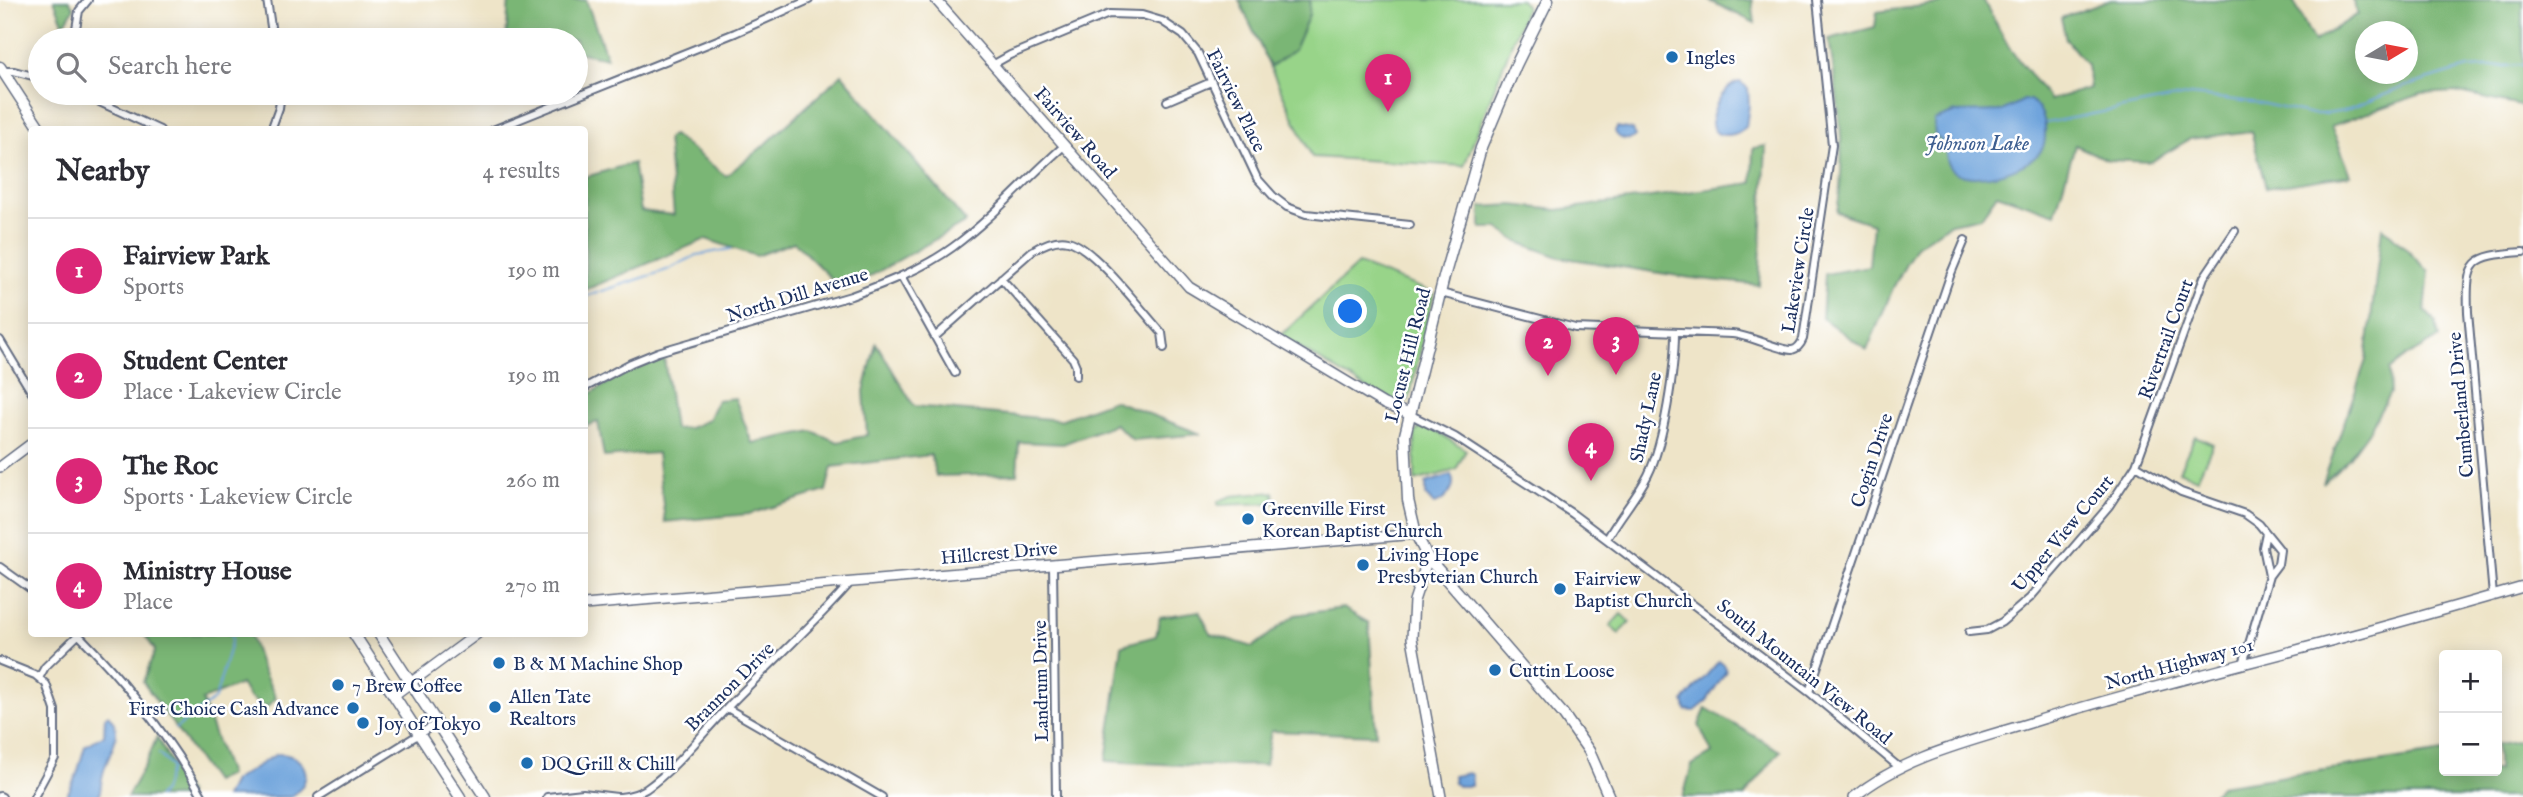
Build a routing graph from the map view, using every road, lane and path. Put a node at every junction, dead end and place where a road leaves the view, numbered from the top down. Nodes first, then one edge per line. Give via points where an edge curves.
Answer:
1 (88, 0) edge
2 (267, 0) edge
3 (809, 0) edge
4 (936, 0) edge
5 (1548, 0) edge
6 (1817, 0) edge
7 (76, 28) edge
8 (271, 28) edge
9 (994, 64) junction
10 (1, 69) edge
11 (28, 75) edge
12 (1211, 82) junction
13 (588, 92) edge
14 (1167, 101) dead end
15 (106, 105) edge
16 (279, 105) edge
17 (555, 105) edge
18 (38, 126) edge
19 (151, 126) edge
20 (272, 126) edge
21 (503, 126) edge
22 (1065, 145) junction
23 (1410, 225) dead end
24 (2235, 231) dead end
25 (1965, 240) dead end
26 (2523, 252) edge
27 (901, 275) junction
28 (1001, 278) junction
29 (1441, 293) junction
30 (1675, 332) junction
31 (936, 336) junction
32 (0, 340) edge
33 (1164, 348) dead end
34 (955, 373) dead end
35 (1076, 376) dead end
36 (28, 386) edge
37 (588, 386) edge
38 (1409, 414) junction
39 (28, 446) edge
40 (2136, 465) junction
41 (0, 467) edge
42 (2266, 533) junction
43 (1416, 534) junction
44 (1606, 539) junction
45 (1427, 558) junction
46 (1053, 565) junction
47 (0, 567) edge
48 (2269, 576) junction
49 (851, 582) junction
50 (28, 587) edge
51 (2523, 587) edge
52 (2493, 596) junction
53 (588, 605) edge
54 (1969, 632) dead end
55 (75, 637) edge
56 (81, 637) edge
57 (356, 637) edge
58 (381, 637) edge
59 (473, 637) edge
60 (0, 661) edge
61 (2243, 664) junction
62 (39, 678) junction
63 (411, 682) junction
64 (1810, 692) junction
65 (394, 695) junction
66 (727, 708) junction
67 (437, 723) junction
68 (419, 733) junction
69 (1900, 768) junction
70 (34, 797) edge
71 (203, 797) edge
72 (318, 797) edge
73 (460, 797) edge
74 (485, 797) edge
75 (547, 797) edge
76 (619, 797) edge
77 (882, 797) edge
78 (1056, 797) edge
79 (1441, 797) edge
80 (1609, 797) edge
81 (1854, 797) edge

1 - 7 street via 79,11
2 - 8 street
3 - 13 street
4 - 9 street, Fairview Road
5 - 29 main road, Locust Hill Road via 1481,148
6 - 30 street, Lakeview Circle via 1832,145 1802,342 1792,350 1742,334
9 - 12 street, Fairview Place via 1099,17 1125,13 1154,18 1183,35 1198,53
9 - 22 street, Fairview Road
10 - 11 street
10 - 18 main road
12 - 14 street
12 - 23 street, Fairview Place via 1257,178 1281,203 1317,216
15 - 19 street
16 - 20 street
17 - 21 street
22 - 27 street, North Dill Avenue via 969,235
22 - 38 street, Fairview Road via 1189,287 1384,404
24 - 40 street, Rivertrail Court via 2204,277
25 - 64 street, Cogin Drive
26 - 52 street, Cumberland Drive via 2482,257 2472,265 2468,283
27 - 31 street
27 - 37 street, North Dill Avenue via 851,296 643,357
28 - 31 street
28 - 33 street via 1043,244 1065,240 1078,244 1162,333
28 - 35 street via 1073,359
29 - 30 street, Lakeview Circle via 1575,328
29 - 38 main road, Locust Hill Road
30 - 44 street, Shady Lane via 1654,461
31 - 34 street
32 - 36 street
38 - 43 main road, Locust Hill Road via 1405,464
38 - 44 street, South Mountain View Road via 1497,463
39 - 41 street
40 - 42 street via 2181,492 2245,514
40 - 54 street, Upper View Court via 2109,506 2031,598 1994,626
42 - 48 street via 2263,547
42 - 48 street via 2280,550 2278,564
43 - 45 main road, Locust Hill Road
43 - 46 street, Hillcrest Drive
44 - 64 street, South Mountain View Road
45 - 79 street via 1414,601 1412,638
45 - 80 main road, Locust Hill Road via 1563,713 1589,751
46 - 49 street, Hillcrest Drive
46 - 78 street, Landrum Drive
47 - 50 street
48 - 61 street
49 - 53 street, Hillcrest Drive
49 - 66 street, Brannon Drive
51 - 52 street, North Highway 101
52 - 61 street, North Highway 101
55 - 62 street
56 - 71 street via 156,723
57 - 65 main road
58 - 63 main road
59 - 63 street
60 - 62 street
61 - 69 street, North Highway 101 via 2091,704
62 - 70 street via 51,693 56,742 55,758
63 - 65 street
63 - 67 main road
64 - 69 street, South Mountain View Road
65 - 68 main road
66 - 76 street, Brannon Drive via 647,788
66 - 77 street
67 - 68 street
67 - 74 main road
68 - 72 street
68 - 73 main road
69 - 81 street, North Highway 101
75 - 76 street, Brannon Drive via 583,793

